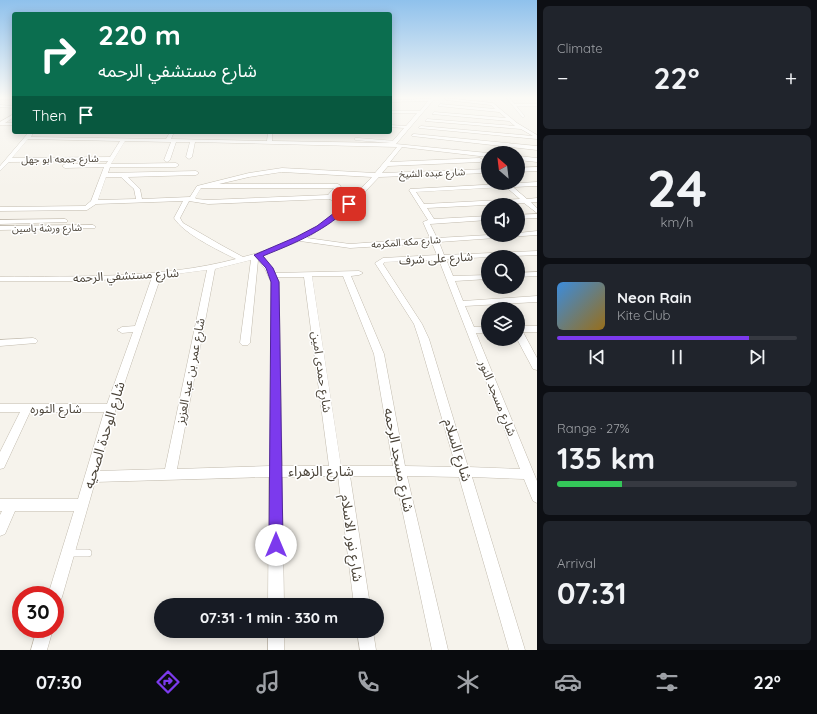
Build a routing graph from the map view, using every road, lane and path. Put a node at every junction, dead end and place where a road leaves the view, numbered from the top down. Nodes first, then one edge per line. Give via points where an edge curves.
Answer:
1 (407, 127) edge
2 (473, 127) edge
3 (514, 127) edge
4 (421, 128) joint
5 (522, 128) joint
6 (473, 132) junction
7 (31, 134) edge
8 (171, 134) edge
9 (270, 134) edge
10 (414, 135) junction
11 (28, 138) junction
12 (356, 138) dead end
13 (537, 138) edge
14 (123, 140) junction
15 (168, 141) junction
16 (174, 141) junction
17 (472, 141) junction
18 (193, 142) junction
19 (269, 143) junction
20 (398, 145) junction
21 (537, 148) edge
22 (472, 154) junction
23 (481, 155) edge
24 (189, 157) dead end
25 (111, 159) junction
26 (525, 159) edge
27 (9, 160) junction
28 (167, 160) dead end
29 (480, 160) joint
30 (536, 161) edge
31 (386, 164) junction
32 (108, 165) junction
33 (176, 165) dead end
34 (65, 166) dead end
35 (1, 168) edge
36 (537, 169) edge
37 (525, 170) edge
38 (481, 171) edge
39 (318, 172) junction
40 (196, 173) dead end
41 (106, 175) junction
42 (123, 175) junction
43 (376, 175) junction
44 (525, 184) edge
45 (537, 184) edge
46 (204, 186) junction
47 (314, 186) junction
48 (481, 186) edge
49 (513, 190) edge
50 (330, 197) junction
51 (523, 198) edge
52 (189, 199) junction
53 (138, 200) junction
54 (525, 200) joint
55 (537, 200) edge
56 (481, 203) edge
57 (92, 204) junction
58 (349, 204) junction
59 (422, 206) junction
60 (0, 209) edge
61 (537, 212) edge
62 (537, 216) edge
63 (525, 217) edge
64 (481, 218) edge
65 (65, 221) dead end
66 (430, 221) junction
67 (0, 222) edge
68 (93, 227) dead end
69 (0, 228) edge
70 (537, 233) edge
71 (525, 234) edge
72 (481, 237) edge
73 (299, 239) junction
74 (434, 241) junction
75 (537, 253) edge
76 (256, 256) junction
77 (442, 258) junction
78 (243, 260) junction
79 (383, 260) joint
80 (211, 268) junction
81 (308, 274) junction
82 (537, 274) edge
83 (273, 275) junction
84 (525, 275) edge
85 (157, 276) junction
86 (481, 277) edge
87 (0, 279) edge
88 (451, 279) junction
89 (537, 298) edge
90 (461, 304) junction
91 (138, 329) junction
92 (537, 329) edge
93 (122, 330) dead end
94 (471, 330) junction
95 (481, 330) edge
96 (525, 330) edge
97 (33, 341) dead end
98 (245, 343) dead end
99 (0, 344) edge
100 (525, 344) edge
101 (537, 367) edge
102 (0, 408) edge
103 (27, 408) junction
104 (112, 408) junction
105 (0, 464) edge
106 (276, 471) junction
107 (339, 471) junction
108 (400, 471) junction
109 (465, 472) junction
110 (170, 474) junction
111 (528, 474) junction
112 (91, 477) junction
113 (536, 490) edge
114 (6, 505) edge
115 (82, 505) junction
116 (0, 530) edge
117 (68, 552) junction
118 (88, 553) dead end
119 (58, 586) edge
120 (276, 598) edge
121 (361, 598) edge
122 (42, 638) edge
123 (276, 638) edge
124 (366, 638) edge
125 (39, 650) edge
126 (276, 650) edge
127 (368, 650) edge
128 (440, 650) edge
129 (517, 650) edge

1 - 20 street
2 - 6 street
3 - 5 street
4 - 6 street
4 - 10 street
5 - 13 street
6 - 13 street
6 - 17 street
7 - 11 street
8 - 15 street
9 - 19 street
10 - 17 street
10 - 20 street
11 - 14 street
11 - 27 street
12 - 20 lane
14 - 15 street
14 - 25 street
15 - 16 street
16 - 18 street
16 - 28 street
17 - 21 street
17 - 22 street
18 - 19 street
18 - 24 street
19 - 20 street
20 - 22 street
20 - 31 street, شارع مستشفي الرحمه
22 - 23 street
22 - 29 street
25 - 27 street, شارع جمعه ابو جهل
25 - 32 street
26 - 30 street
27 - 35 street
29 - 31 street
31 - 43 street, شارع مستشفي الرحمه
32 - 33 street
32 - 34 street
32 - 41 street
36 - 37 street
38 - 43 street, شارع عبده الشيخ
39 - 43 street, شارع عبده الشيخ
39 - 46 street, شارع عبده الشيخ via 260,172
39 - 47 street
40 - 42 street
41 - 42 street
41 - 57 street
42 - 53 street via 136,187
43 - 58 street, شارع مستشفي الرحمه
44 - 45 street
46 - 47 street
46 - 52 street via 199,187
47 - 50 street via 338,186
48 - 59 street, شارع مسجد النور via 412,192
49 - 51 street
50 - 52 street via 208,202 195,202
50 - 58 street
52 - 53 street
52 - 78 street via 178,214 177,218 181,224
53 - 57 street
54 - 55 street
54 - 61 street
56 - 59 street
57 - 60 street via 83,209
58 - 73 street, شارع مستشفي الرحمه via 331,220
59 - 66 street, شارع مسجد النور
62 - 63 street
64 - 66 street
65 - 67 street
66 - 74 street, شارع مسجد النور via 426,222
68 - 69 street, شارع ورشة ياسين
70 - 71 street
72 - 74 street, شارع مكه المكرمه
73 - 74 street, شارع مكه المكرمه via 350,246
73 - 76 street, شارع مستشفي الرحمه
74 - 77 street, شارع مسجد النور
75 - 77 street, شارع على شرف
76 - 78 street, شارع مستشفي الرحمه
76 - 83 street
76 - 98 street
77 - 79 street, شارع على شرف
77 - 88 street, شارع مسجد النور
78 - 80 street, شارع مستشفي الرحمه
79 - 109 street, شارع السلام via 380,264 418,324 424,339
80 - 85 street, شارع مستشفي الرحمه
80 - 110 street, شارع عمر بن عبد العزيز
81 - 83 street
81 - 107 street, شارع حمدى امين
81 - 108 street, شارع مسجد الرحمه via 352,273 378,354
82 - 84 street
83 - 106 street
85 - 87 street, شارع مستشفي الرحمه
85 - 91 street, شارع الوحدة الصحيه
86 - 88 street
88 - 90 street, شارع مسجد النور
89 - 90 street
90 - 94 street, شارع مسجد النور
91 - 93 street
91 - 104 street, شارع الوحدة الصحيه
92 - 96 street
94 - 95 street
94 - 111 street, شارع مسجد النور
97 - 99 street
100 - 101 street
102 - 103 street, شارع الثوره
103 - 104 street, شارع الثوره
103 - 105 street
104 - 112 street, شارع الوحدة الصحيه
106 - 107 street, شارع الزهراء
106 - 110 street, شارع الزهراء
106 - 120 street
107 - 108 street, شارع الزهراء
107 - 121 street, شارع نور الاسلام
108 - 109 street, شارع الزهراء
108 - 128 street, شارع مسجد الرحمه
109 - 111 street, شارع الزهراء
109 - 129 street, شارع السلام
110 - 112 street, شارع الزهراء
111 - 113 street, شارع مسجد النور
112 - 115 street, شارع الوحدة الصحيه
114 - 115 street
114 - 116 street
115 - 117 street, شارع الوحدة الصحيه
117 - 118 lane
117 - 119 street, شارع الوحدة الصحيه
122 - 125 street
123 - 126 street
124 - 127 street

